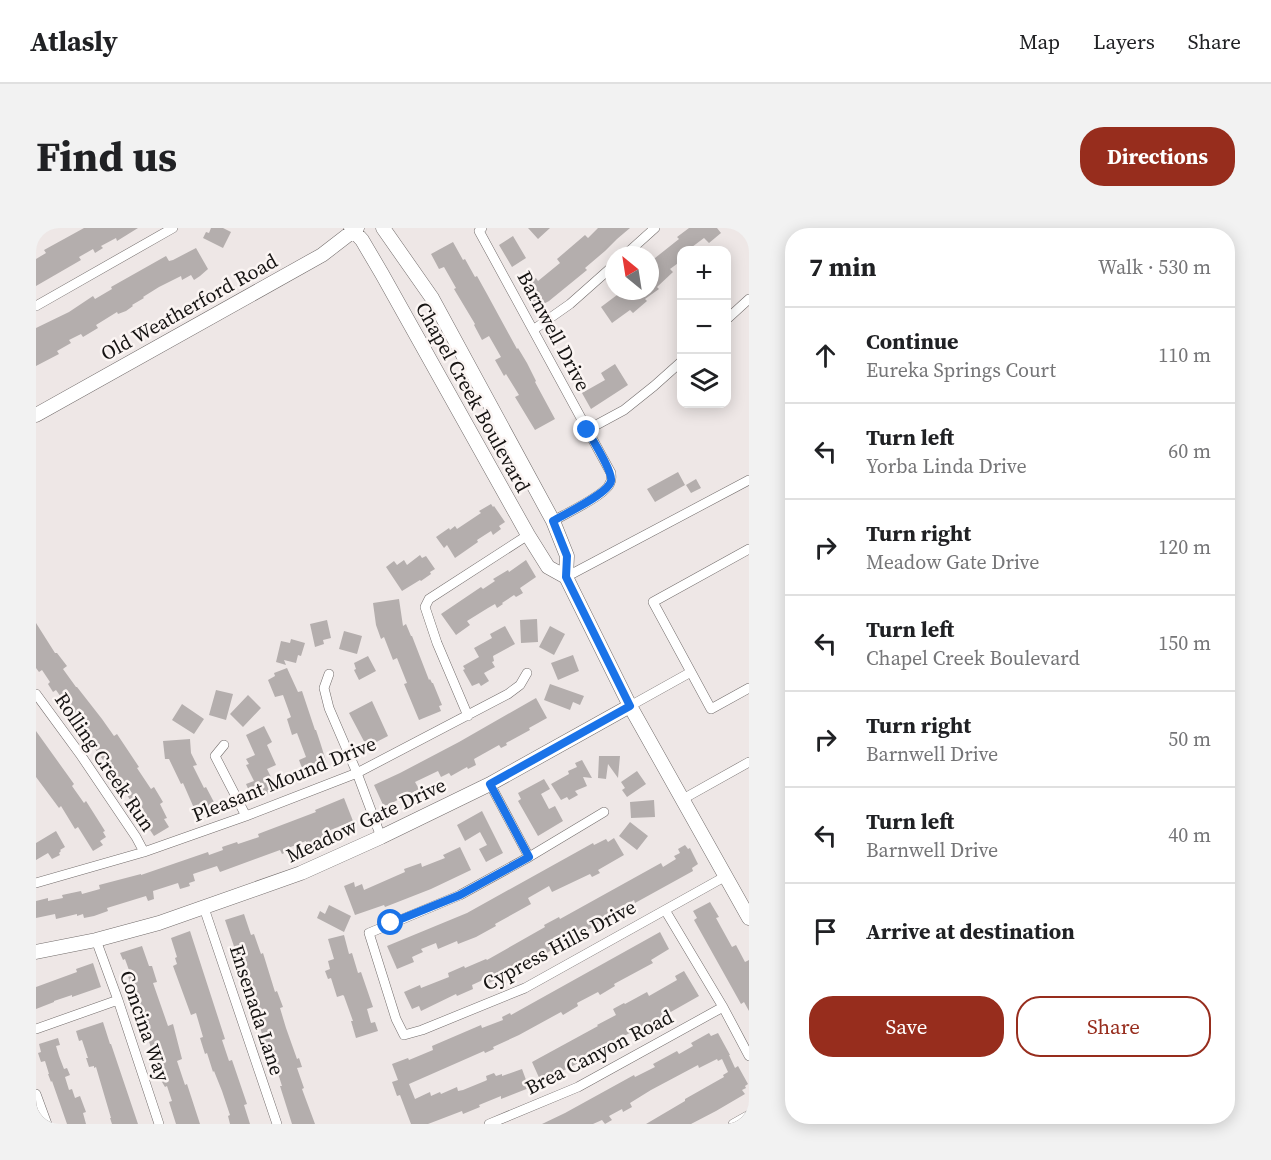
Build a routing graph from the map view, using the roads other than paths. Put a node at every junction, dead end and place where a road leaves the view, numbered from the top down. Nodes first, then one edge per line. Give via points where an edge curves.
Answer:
1 (173, 228) edge
2 (383, 228) edge
3 (655, 228) edge
4 (354, 229) edge
5 (480, 229) edge
6 (634, 246) edge
7 (605, 273) edge
8 (749, 299) edge
9 (36, 306) edge
10 (731, 315) edge
11 (533, 330) junction
12 (677, 365) edge
13 (36, 415) edge
14 (587, 430) junction
15 (749, 480) edge
16 (553, 521) junction
17 (528, 535) junction
18 (749, 549) edge
19 (566, 577) junction
20 (691, 672) junction
21 (329, 674) dead end
22 (527, 674) dead end
23 (749, 688) edge
24 (36, 694) edge
25 (630, 706) junction
26 (468, 716) junction
27 (224, 745) dead end
28 (749, 762) edge
29 (357, 773) junction
30 (490, 784) junction
31 (683, 799) junction
32 (604, 812) dead end
33 (246, 816) junction
34 (381, 837) junction
35 (144, 852) junction
36 (529, 857) junction
37 (726, 876) junction
38 (36, 883) edge
39 (204, 908) junction
40 (665, 910) junction
41 (749, 918) edge
42 (96, 940) junction
43 (36, 952) edge
44 (118, 1000) junction
45 (723, 1007) junction
46 (36, 1029) edge
47 (749, 1056) edge
48 (36, 1094) edge
49 (749, 1115) edge
50 (46, 1124) edge
51 (159, 1124) edge
52 (276, 1124) edge
53 (489, 1124) edge
54 (733, 1124) edge

1 - 9 street
2 - 16 main road, Chapel Creek Boulevard via 432,298
3 - 6 street
4 - 13 main road, Old Weatherford Road via 322,255
4 - 17 main road, Chapel Creek Boulevard
5 - 11 street, Barnwell Drive
7 - 11 street
8 - 10 street
11 - 14 street, Barnwell Drive
12 - 14 street via 624,410
14 - 16 street, Barnwell Drive via 611,473 611,482 599,495
15 - 19 street
16 - 19 main road, Chapel Creek Boulevard via 567,556
17 - 19 main road, Chapel Creek Boulevard via 548,567
17 - 26 street via 425,604
18 - 20 street via 653,602
19 - 25 main road, Chapel Creek Boulevard
20 - 23 street via 711,709
20 - 25 street, Meadow Gate Drive
21 - 29 street via 324,688 329,708
22 - 26 street, Pleasant Mound Drive via 508,694
24 - 35 street, Rolling Creek Run
25 - 30 main road, Meadow Gate Drive
25 - 31 main road, Chapel Creek Boulevard
26 - 29 street, Pleasant Mound Drive
27 - 33 street via 215,756
28 - 31 street
29 - 33 street, Pleasant Mound Drive
29 - 34 street
30 - 34 main road, Meadow Gate Drive
30 - 36 street
31 - 37 main road, Chapel Creek Boulevard
32 - 36 street
33 - 35 street, Pleasant Mound Drive
34 - 39 main road, Meadow Gate Drive via 301,873
35 - 38 street, Pleasant Mound Drive
36 - 40 street, Cypress Hills Drive via 460,895 369,933 404,1035 525,988
37 - 40 street, Cypress Hills Drive
37 - 41 main road, Chapel Creek Boulevard
39 - 42 main road, Meadow Gate Drive
39 - 52 street, Ensenada Lane
40 - 45 street
42 - 43 main road, Meadow Gate Drive
42 - 44 street, Concina Way
44 - 46 street
44 - 51 street, Concina Way
45 - 47 street
45 - 53 street, Brea Canyon Road via 578,1087
48 - 50 street
49 - 54 street

